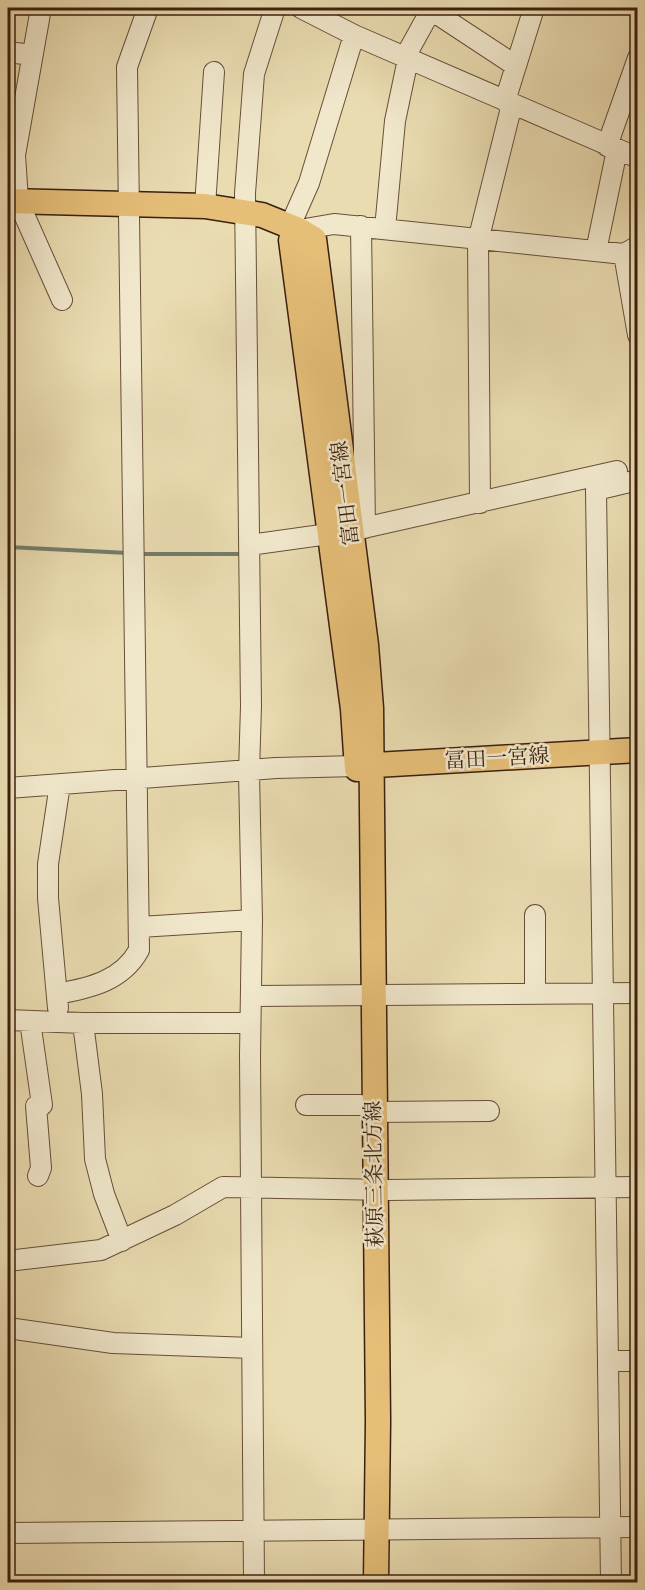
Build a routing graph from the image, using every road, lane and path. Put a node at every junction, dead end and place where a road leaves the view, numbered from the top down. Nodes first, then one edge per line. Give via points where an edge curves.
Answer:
1 (40, 8) edge
2 (144, 8) edge
3 (275, 8) edge
4 (301, 8) edge
5 (534, 8) edge
6 (431, 9) edge
7 (354, 35) junction
8 (8, 52) edge
9 (32, 55) junction
10 (406, 58) junction
11 (638, 58) edge
12 (516, 66) junction
13 (214, 72) dead end
14 (508, 103) junction
15 (612, 148) junction
16 (638, 158) edge
17 (13, 201) edge
18 (128, 204) junction
19 (205, 206) junction
20 (245, 214) junction
21 (361, 226) junction
22 (295, 228) junction
23 (385, 229) junction
24 (478, 241) junction
25 (631, 250) edge
26 (596, 251) junction
27 (62, 300) dead end
28 (638, 335) edge
29 (638, 466) edge
30 (638, 480) edge
31 (480, 502) junction
32 (349, 531) junction
33 (249, 550) junction
34 (638, 750) edge
35 (601, 753) junction
36 (365, 766) junction
37 (249, 772) junction
38 (138, 779) junction
39 (60, 784) junction
40 (8, 788) edge
41 (535, 915) dead end
42 (252, 920) junction
43 (140, 927) junction
44 (535, 993) junction
45 (604, 993) junction
46 (638, 993) edge
47 (57, 994) junction
48 (367, 995) junction
49 (251, 996) junction
50 (8, 1020) edge
51 (30, 1021) junction
52 (59, 1022) junction
53 (83, 1023) junction
54 (250, 1023) junction
55 (306, 1105) dead end
56 (367, 1108) junction
57 (489, 1111) dead end
58 (38, 1176) dead end
59 (608, 1187) junction
60 (638, 1187) edge
61 (251, 1188) junction
62 (368, 1189) junction
63 (122, 1241) junction
64 (8, 1261) edge
65 (8, 1328) edge
66 (252, 1348) junction
67 (609, 1361) junction
68 (638, 1361) edge
69 (611, 1527) junction
70 (638, 1527) edge
71 (255, 1529) junction
72 (370, 1529) junction
73 (8, 1533) edge
74 (254, 1582) edge
75 (362, 1582) edge
76 (376, 1582) edge
77 (611, 1582) edge

1 - 9 street
2 - 18 street via 127,67
3 - 20 street via 254,74
4 - 7 street
5 - 12 street
6 - 10 street
6 - 12 street
7 - 10 street
7 - 22 street
8 - 9 street
9 - 17 street via 15,155
10 - 14 street
10 - 23 street via 394,130
11 - 15 street
12 - 14 street
13 - 19 street
14 - 15 street
14 - 24 street
15 - 16 street
15 - 26 street
17 - 18 main road
17 - 27 street
18 - 19 main road
18 - 38 street
19 - 20 main road
20 - 22 main road via 262,214
20 - 33 street
21 - 22 street
21 - 23 street
21 - 32 street
22 - 32 main road, 富田一宮線 via 314,239
23 - 24 street
24 - 26 street
24 - 31 street
25 - 26 street
25 - 28 street
29 - 31 street
30 - 35 street via 596,490
31 - 32 street
32 - 33 street
32 - 36 main road, 富田一宮線 via 366,645
33 - 37 street
34 - 35 main road, 冨田一宮線
35 - 36 main road, 冨田一宮線
35 - 45 street
36 - 37 street
36 - 48 main road, 萩原三条北方線
37 - 38 street
37 - 42 street
38 - 39 street
38 - 43 street
39 - 40 street
39 - 47 street via 48,864
41 - 44 street
42 - 43 street
42 - 49 street
43 - 47 street via 139,950 117,975 87,988
44 - 45 street
44 - 48 street
45 - 46 street
45 - 59 street
47 - 52 street
48 - 49 street
48 - 56 main road, 萩原三条北方線
49 - 54 street
50 - 51 street
51 - 52 street
51 - 58 street via 42,1105 36,1106 41,1168
52 - 53 street
53 - 54 street
53 - 63 street via 95,1159
54 - 61 street
55 - 56 street
56 - 57 street
56 - 62 main road, 萩原三条北方線
59 - 60 street
59 - 62 street
59 - 67 street
61 - 62 street
61 - 63 street via 223,1187
61 - 66 street
62 - 72 main road, 萩原三条北方線
63 - 64 street via 101,1250
65 - 66 street via 113,1343
66 - 71 street
67 - 68 street
67 - 69 street
69 - 70 street
69 - 72 street
69 - 77 street
71 - 72 street
71 - 73 street
71 - 74 street
72 - 75 main road, 萩原三条北方線
72 - 76 main road, 萩原三条北方線

